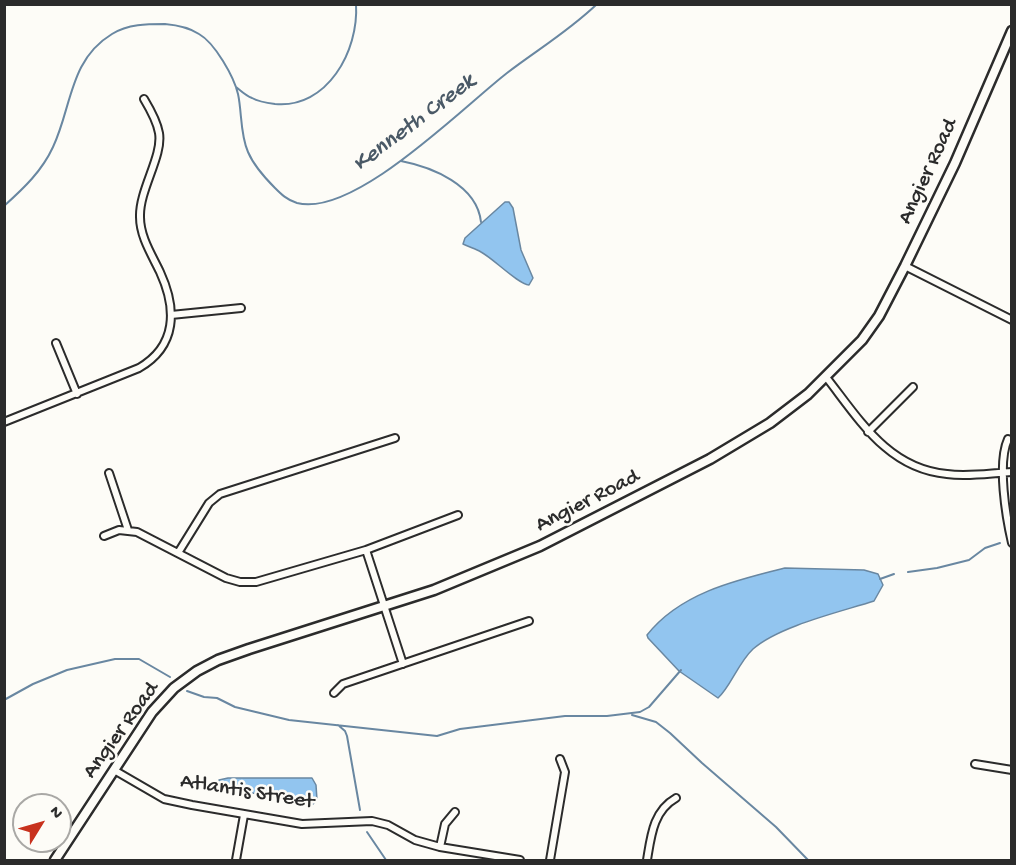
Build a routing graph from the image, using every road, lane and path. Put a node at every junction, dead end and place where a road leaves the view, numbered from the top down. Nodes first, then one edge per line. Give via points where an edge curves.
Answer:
1 (1011, 31) edge
2 (144, 99) dead end
3 (905, 267) junction
4 (241, 308) dead end
5 (171, 315) junction
6 (1011, 319) edge
7 (56, 343) dead end
8 (826, 377) junction
9 (913, 387) dead end
10 (77, 394) junction
11 (4, 422) edge
12 (868, 432) junction
13 (395, 438) dead end
14 (1008, 440) dead end
15 (1011, 471) edge
16 (1003, 472) junction
17 (109, 473) dead end
18 (458, 515) dead end
19 (128, 530) junction
20 (104, 536) dead end
21 (1011, 543) edge
22 (366, 550) junction
23 (178, 553) junction
24 (385, 607) junction
25 (529, 621) dead end
26 (403, 664) junction
27 (334, 693) dead end
28 (560, 759) dead end
29 (975, 764) dead end
30 (114, 770) junction
31 (1011, 770) edge
32 (676, 798) dead end
33 (455, 812) dead end
34 (244, 815) junction
35 (440, 847) junction
36 (497, 858) edge
37 (55, 861) edge
38 (236, 861) edge
39 (520, 861) edge
40 (550, 861) edge
41 (647, 861) edge

1 - 3 street, Angier Road via 955,164
2 - 5 street via 153,114 159,138 140,206 140,224 166,288
3 - 6 street
3 - 8 street, Angier Road via 870,329
4 - 5 street
5 - 10 street via 167,339 152,360
7 - 10 street
8 - 12 street
8 - 24 street, Angier Road via 770,423 680,476 503,563
9 - 12 street
10 - 11 street
12 - 16 street via 902,460 934,473
13 - 23 street via 220,494 208,503
14 - 16 street
15 - 16 street
16 - 21 street
17 - 19 street
18 - 22 street
19 - 20 street
19 - 23 street
22 - 23 street via 273,578 240,582
22 - 24 street
24 - 26 street
24 - 30 street, Angier Road via 241,651 197,671 156,706
25 - 26 street
26 - 27 street via 343,684
28 - 40 street via 565,772
29 - 31 street
30 - 34 street, Atlantis Street via 164,799
30 - 37 street, Angier Road
32 - 41 street via 659,813
33 - 35 street via 445,824
34 - 35 street, Atlantis Street via 302,824 372,821
34 - 38 street
35 - 36 street, Atlantis Street
36 - 39 street, Atlantis Street

